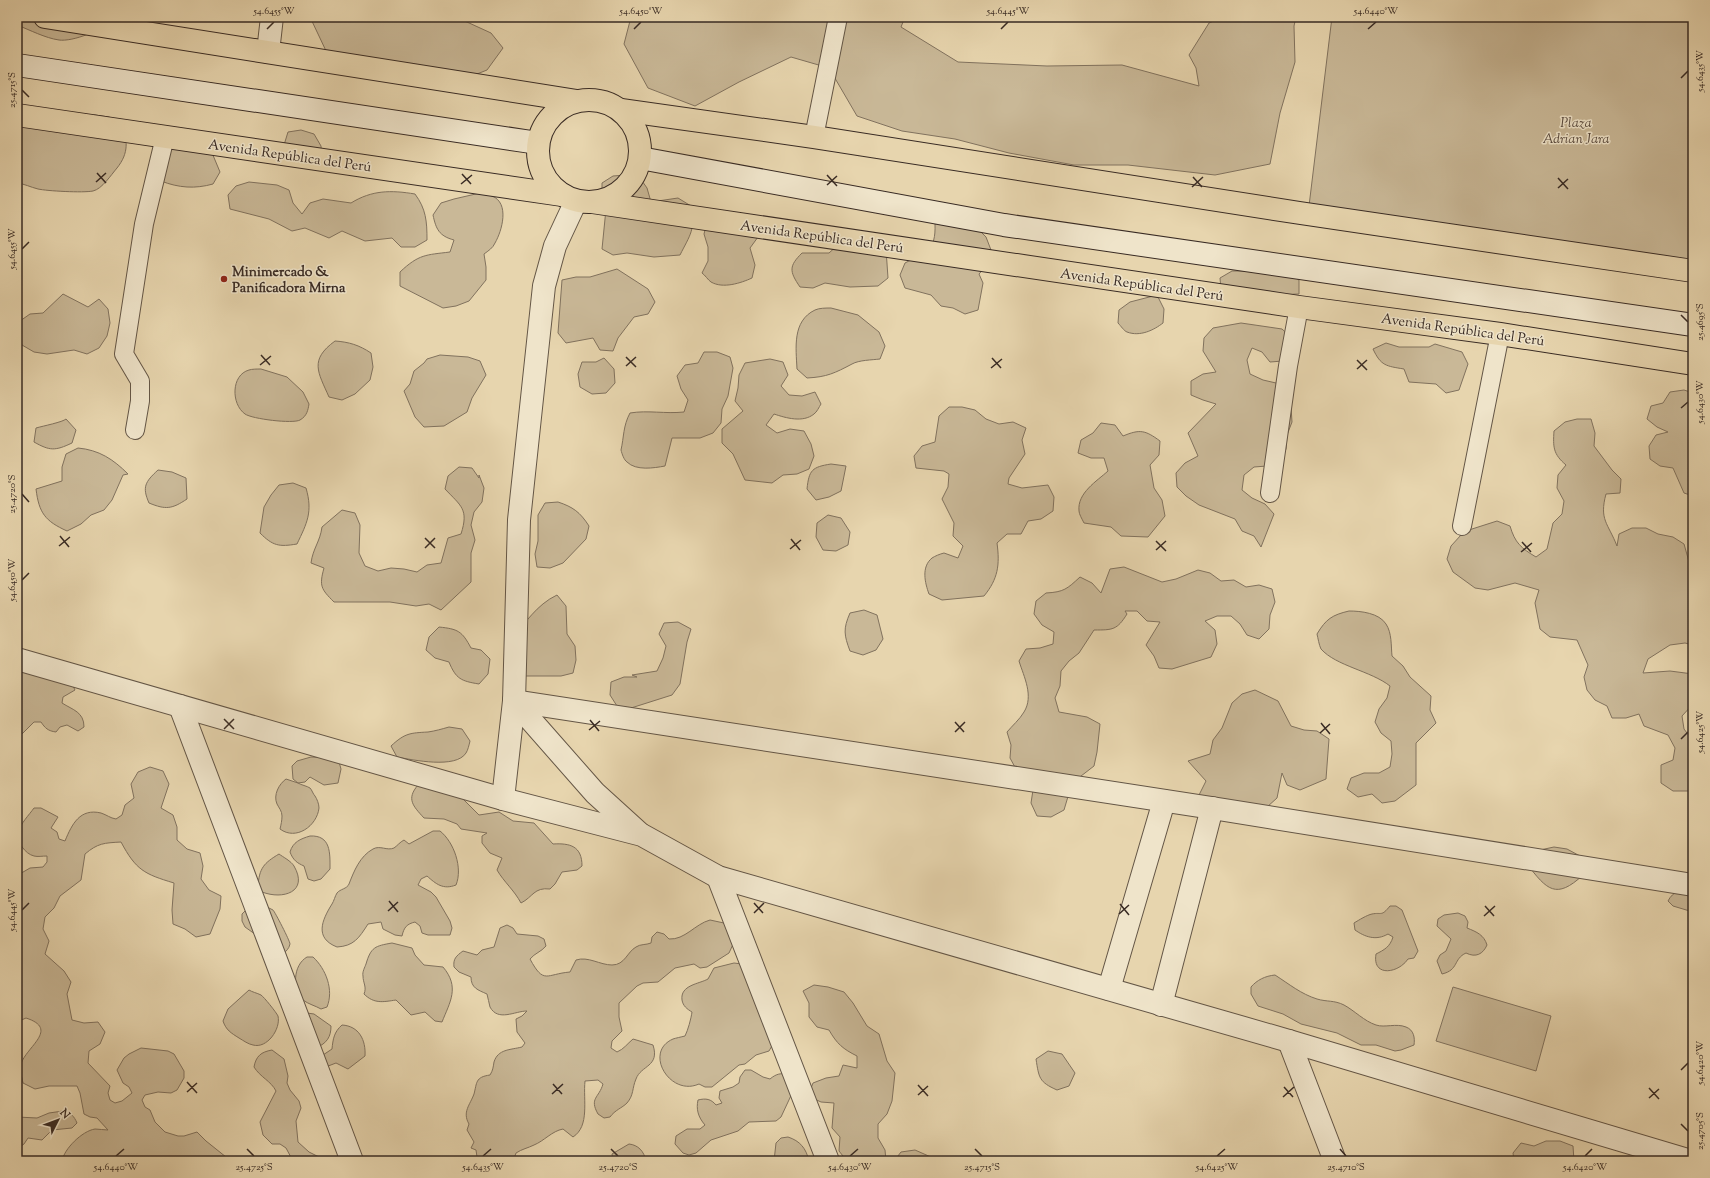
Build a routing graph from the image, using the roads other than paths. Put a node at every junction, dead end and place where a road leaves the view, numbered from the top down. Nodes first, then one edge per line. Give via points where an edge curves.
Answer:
1 (45, 17) edge
2 (272, 17) edge
3 (838, 17) edge
4 (268, 52) junction
5 (17, 65) edge
6 (577, 101) junction
7 (621, 110) junction
8 (17, 115) edge
9 (164, 137) junction
10 (814, 137) junction
11 (538, 143) junction
12 (640, 158) junction
13 (577, 199) junction
14 (1693, 271) edge
15 (1299, 307) junction
16 (1693, 325) edge
17 (1500, 334) junction
18 (1693, 364) edge
19 (135, 430) dead end
20 (1270, 493) dead end
21 (1462, 526) dead end
22 (17, 659) edge
23 (514, 701) junction
24 (180, 706) junction
25 (503, 799) junction
26 (1164, 801) junction
27 (1212, 808) junction
28 (642, 835) junction
29 (718, 877) junction
30 (1693, 885) edge
31 (1109, 989) junction
32 (1161, 1005) junction
33 (1289, 1041) junction
34 (1693, 1144) edge
35 (1683, 1159) edge
36 (352, 1161) edge
37 (828, 1161) edge
38 (1335, 1161) edge

1 - 4 highway
2 - 4 street
3 - 10 lane
4 - 6 highway
5 - 11 street
6 - 7 highway via 592,99
6 - 11 highway via 563,106 551,116
7 - 10 highway
7 - 12 highway via 632,122 638,136
8 - 9 highway, Avenida República del Perú
9 - 13 highway, Avenida República del Perú
9 - 19 lane via 144,224 124,354 140,381 140,401
10 - 14 highway via 1300,214
11 - 13 highway via 542,173 551,185
12 - 13 highway via 631,181 620,192 607,200
12 - 16 street via 1004,225
13 - 15 highway, Avenida República del Perú
13 - 23 street via 555,246 544,286 519,520
15 - 17 highway, Avenida República del Perú
15 - 20 lane
17 - 18 highway, Avenida República del Perú
17 - 21 lane
22 - 24 street
23 - 25 street
23 - 26 street
23 - 28 street via 595,793
24 - 25 street
24 - 36 street
25 - 28 street
26 - 27 street
26 - 31 street
27 - 30 street
27 - 32 street
28 - 29 street
29 - 31 street
29 - 37 street
31 - 32 street
32 - 33 street
33 - 35 street
33 - 38 street
34 - 35 street

